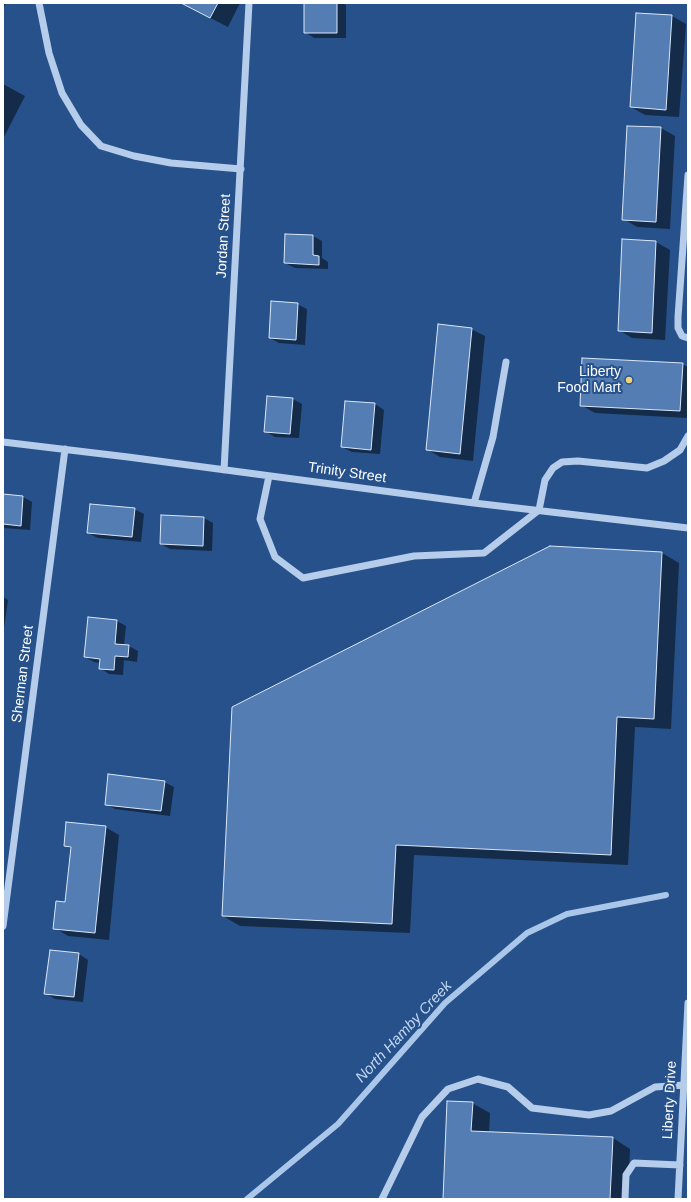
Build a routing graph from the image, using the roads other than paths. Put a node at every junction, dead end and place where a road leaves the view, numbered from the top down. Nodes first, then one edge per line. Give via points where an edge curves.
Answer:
1 (38, 3) edge
2 (249, 3) edge
3 (241, 169) junction
4 (688, 175) edge
5 (686, 232) edge
6 (688, 338) edge
7 (506, 362) dead end
8 (688, 436) edge
9 (3, 442) edge
10 (65, 449) junction
11 (224, 470) junction
12 (269, 476) junction
13 (474, 503) junction
14 (539, 510) junction
15 (688, 528) edge
16 (3, 926) edge
17 (688, 1003) edge
18 (686, 1065) edge
19 (684, 1085) junction
20 (680, 1165) junction
21 (382, 1199) edge
22 (625, 1199) edge
23 (678, 1199) edge

1 - 3 street via 49,53 62,93 81,125 101,146 171,163
2 - 3 street, Jordan Street
3 - 11 street, Jordan Street
4 - 5 street
5 - 6 street via 678,328 682,336
7 - 13 street via 493,437
8 - 14 street via 680,450 647,468 578,461 562,462 553,468 545,480
9 - 10 street, Trinity Street
10 - 11 street, Trinity Street
10 - 16 street, Sherman Street
11 - 12 street, Trinity Street
12 - 13 street, Trinity Street
12 - 14 street via 260,519 276,557 303,578 414,556 484,553
13 - 14 street, Trinity Street
14 - 15 street, Trinity Street
17 - 18 street, Liberty Drive
18 - 19 street, Liberty Drive
19 - 20 street, Liberty Drive
19 - 21 street via 655,1087 611,1111 589,1115 532,1108 508,1087 478,1079 448,1089 422,1117
20 - 22 street via 634,1163 626,1175
20 - 23 street, Liberty Drive

